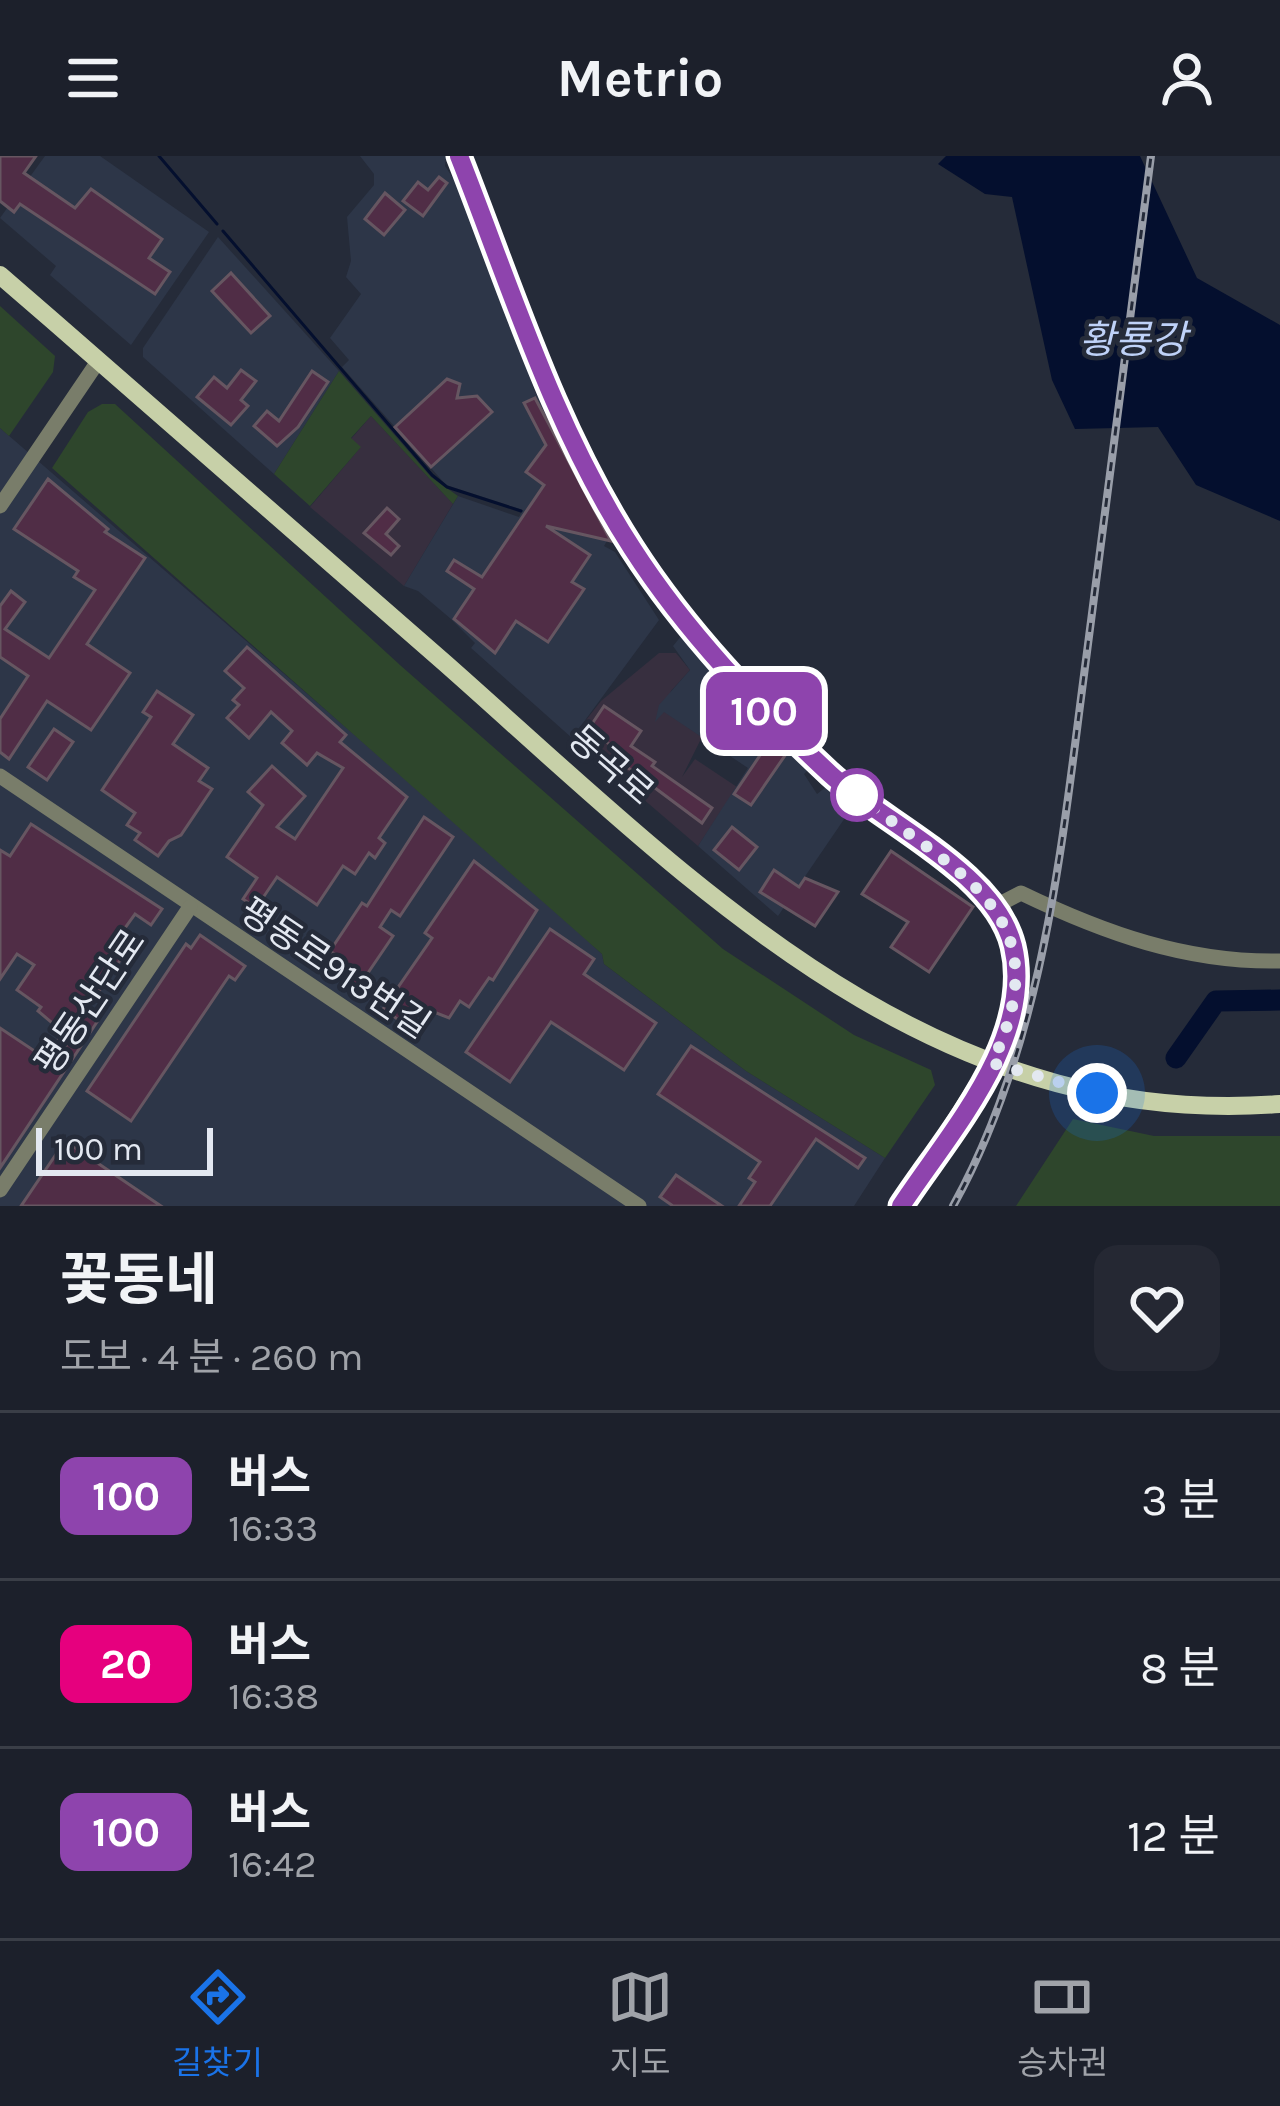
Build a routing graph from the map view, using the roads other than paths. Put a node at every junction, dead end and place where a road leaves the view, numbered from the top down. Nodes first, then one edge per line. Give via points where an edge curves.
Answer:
1 (459, 156) edge
2 (0, 275) edge
3 (99, 360) junction
4 (0, 506) edge
5 (0, 776) edge
6 (190, 907) junction
7 (994, 907) junction
8 (1280, 961) edge
9 (992, 1063) junction
10 (1280, 1104) edge
11 (0, 1190) edge
12 (639, 1206) edge
13 (901, 1206) edge

1 - 7 street via 548,387 632,549 777,724
2 - 3 main road, 동곡로
3 - 4 street
3 - 9 main road, 동곡로 via 762,935 875,1011
5 - 6 street, 평동로913번길
6 - 11 street, 평동산단로
6 - 12 street, 평동로913번길
7 - 8 street via 1021,893 1139,942
7 - 9 street via 1012,942 1018,984
9 - 10 main road, 동곡로 via 1148,1102
9 - 13 main road

